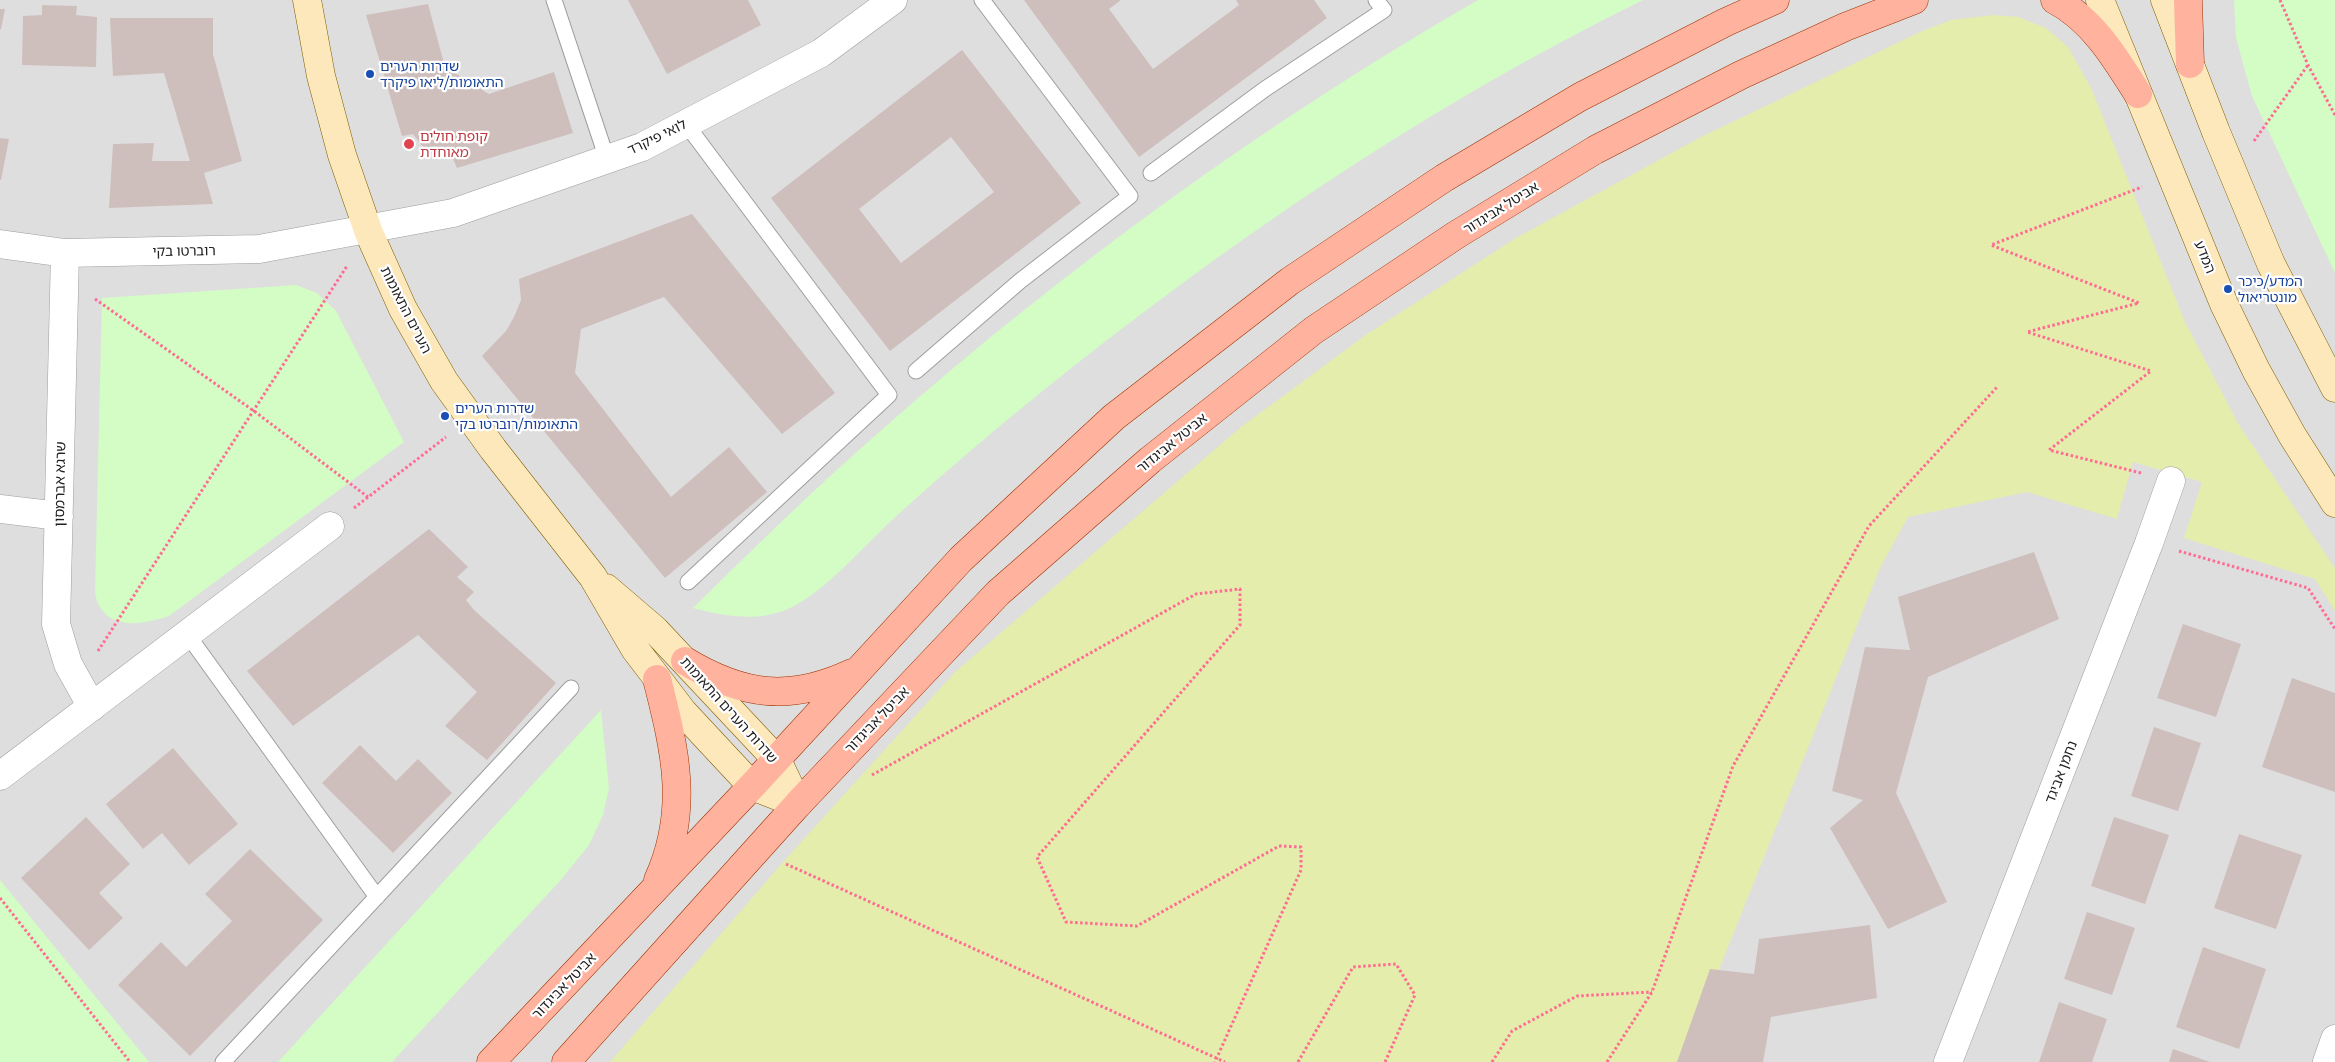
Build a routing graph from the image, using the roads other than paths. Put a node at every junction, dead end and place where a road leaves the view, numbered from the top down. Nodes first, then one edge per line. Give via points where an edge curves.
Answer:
1 (308, 0) edge
2 (554, 0) edge
3 (893, 0) edge
4 (982, 0) edge
5 (1376, 0) edge
6 (1775, 0) edge
7 (1914, 0) edge
8 (2055, 0) edge
9 (2100, 0) edge
10 (2165, 0) edge
11 (2188, 0) edge
12 (2190, 64) junction
13 (2138, 94) junction
14 (686, 124) junction
15 (607, 159) junction
16 (1151, 174) dead end
17 (368, 231) junction
18 (0, 244) edge
19 (65, 265) junction
20 (916, 371) dead end
21 (2335, 388) edge
22 (2171, 481) road end
23 (2335, 503) edge
24 (0, 509) edge
25 (59, 516) junction
26 (330, 526) road end
27 (593, 577) junction
28 (688, 582) dead end
29 (187, 634) junction
30 (685, 661) junction
31 (858, 670) junction
32 (658, 679) junction
33 (571, 688) dead end
34 (92, 707) junction
35 (777, 760) junction
36 (0, 776) edge
37 (752, 786) junction
38 (798, 804) junction
39 (651, 894) junction
40 (377, 897) junction
41 (2335, 1039) edge
42 (223, 1062) edge
43 (491, 1062) edge
44 (566, 1062) edge
45 (1948, 1062) edge
46 (2327, 1062) edge

1 - 17 street, הערים התאומות via 323,85
2 - 15 lane
3 - 14 street, לואי פיקרד via 821,53
4 - 20 lane via 1130,196 1020,281
5 - 16 lane via 1384,10 1265,90
6 - 31 main road, אביטל אביגדור via 1580,98 1444,178 1290,282 1114,417 961,559
7 - 38 main road, אביטל אביגדור via 1845,27 1741,75 1595,150 1456,235 1314,330 1150,460 998,593
8 - 13 main road via 2093,30
9 - 13 street, המדע
10 - 12 street
11 - 12 main road
12 - 21 street via 2271,264
13 - 23 street, המדע via 2228,312 2292,436
14 - 15 street, לואי פיקרד via 642,147
14 - 28 lane via 889,395
15 - 17 street, לואי פיקרד via 453,213
17 - 19 street, רוברטו בקי via 259,249
17 - 27 street, הערים התאומות via 403,308 444,381
18 - 19 street, רוברטו בקי
19 - 25 street, שרגא אברמסון
22 - 45 street, נחמן אביגד
24 - 25 street
25 - 34 street, שרגא אברמסון via 56,624 63,654
26 - 29 street
27 - 30 street, שדרות הערים התאומות via 623,601
27 - 32 street
29 - 34 street
29 - 40 lane
30 - 31 main road via 709,676 738,687 776,693 809,689
30 - 35 street, שדרות הערים התאומות
31 - 35 main road, אביטל אביגדור
32 - 37 street
32 - 39 main road via 673,744 678,795 676,826 668,858
33 - 40 lane
34 - 36 street
35 - 37 main road, אביטל אביגדור
35 - 38 street, שדרות הערים התאומות
37 - 38 street
37 - 39 main road, אביטל אביגדור
38 - 44 main road, אביטל אביגדור
39 - 43 main road, אביטל אביגדור
40 - 42 lane
41 - 46 street

